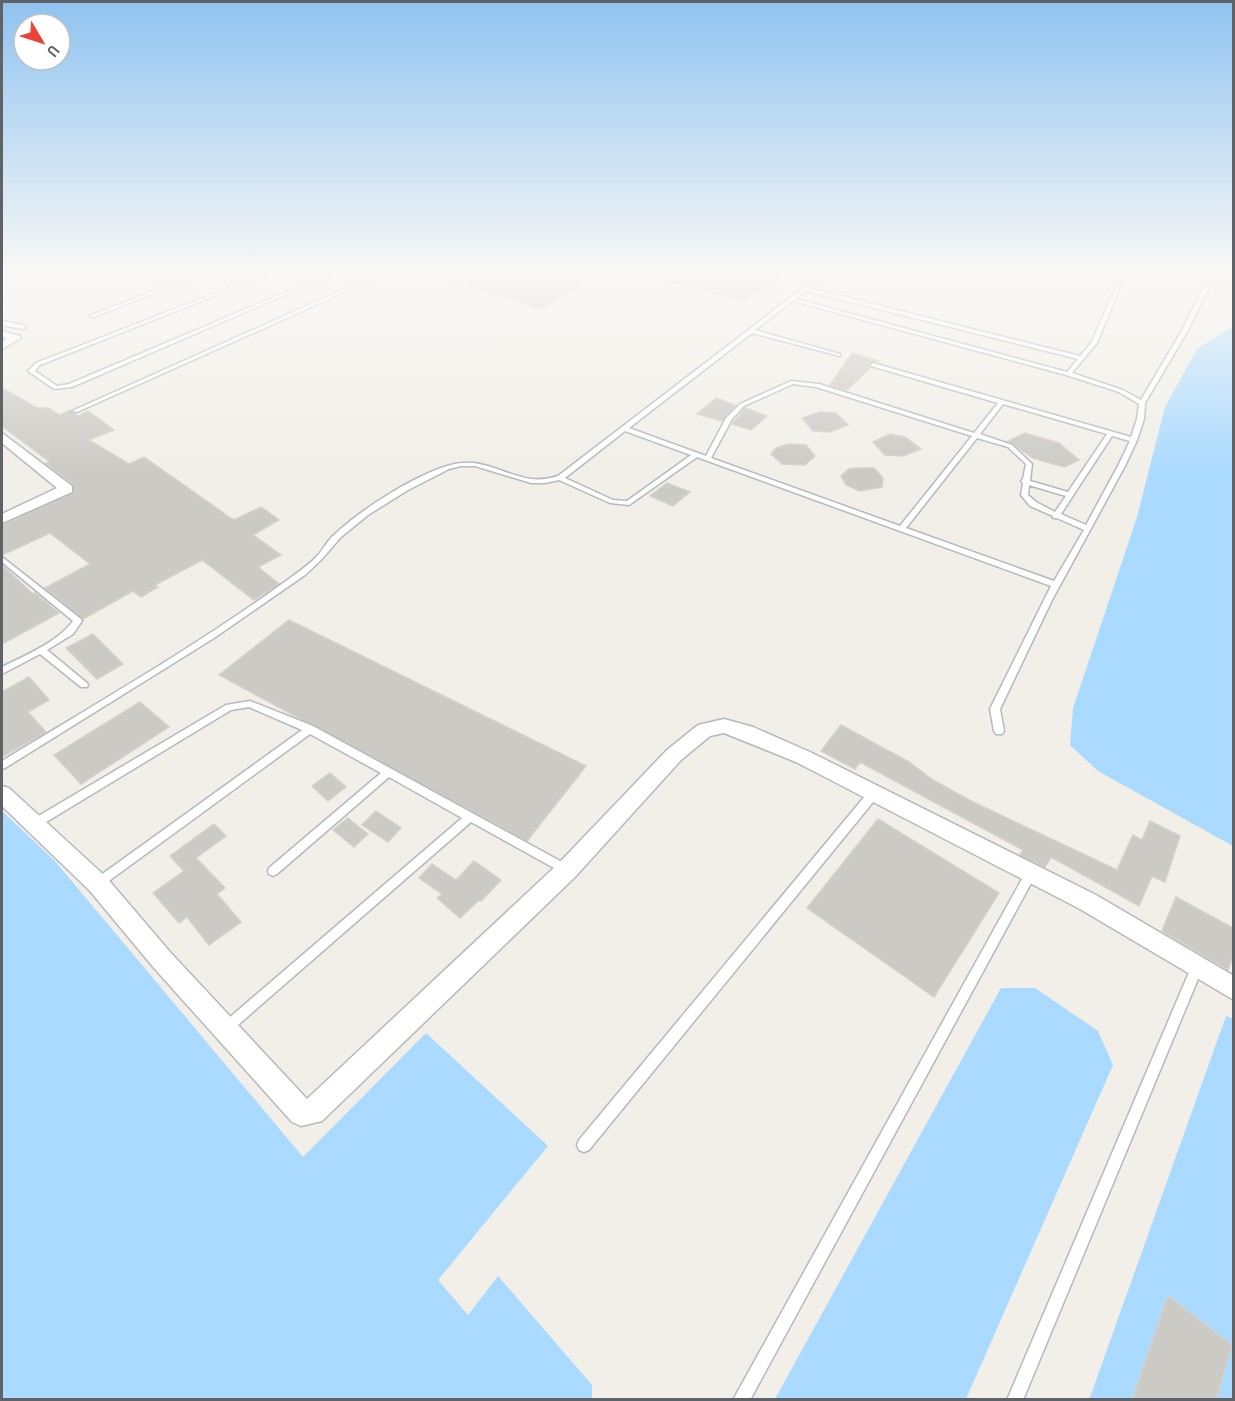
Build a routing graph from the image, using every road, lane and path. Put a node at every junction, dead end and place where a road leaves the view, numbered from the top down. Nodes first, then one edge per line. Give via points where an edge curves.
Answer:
1 (98, 340) edge
2 (176, 340) edge
3 (233, 340) edge
4 (739, 340) edge
5 (785, 340) edge
6 (944, 340) edge
7 (1011, 340) edge
8 (1095, 340) edge
9 (1180, 340) edge
10 (838, 355) dead end
11 (1082, 358) junction
12 (873, 365) dead end
13 (1068, 374) junction
14 (1002, 402) junction
15 (1142, 403) junction
16 (75, 411) dead end
17 (623, 428) junction
18 (1111, 433) junction
19 (976, 434) junction
20 (2, 437) edge
21 (1134, 440) junction
22 (697, 454) junction
23 (708, 458) junction
24 (560, 478) junction
25 (1024, 481) junction
26 (1070, 495) junction
27 (1056, 516) junction
28 (2, 519) edge
29 (903, 527) junction
30 (1088, 529) junction
31 (2, 559) edge
32 (1056, 585) junction
33 (41, 650) junction
34 (2, 671) edge
35 (84, 685) dead end
36 (310, 729) junction
37 (999, 731) dead end
38 (2, 765) edge
39 (387, 773) junction
40 (874, 793) junction
41 (2, 794) edge
42 (470, 817) junction
43 (34, 825) junction
44 (567, 870) junction
45 (273, 871) dead end
46 (1031, 873) junction
47 (98, 884) junction
48 (1197, 967) junction
49 (1233, 989) edge
50 (224, 1029) junction
51 (584, 1145) dead end
52 (741, 1400) edge
53 (1015, 1400) edge

1 - 2 lane via 38,364 32,371 56,388 70,386
3 - 16 lane
4 - 17 lane
5 - 10 lane
6 - 13 lane
7 - 11 lane
8 - 11 lane
9 - 15 lane
11 - 13 lane
12 - 14 lane
13 - 15 lane via 1121,390
14 - 18 lane
14 - 19 lane
15 - 21 lane
17 - 22 lane
17 - 24 lane
18 - 21 lane
18 - 26 lane
19 - 23 lane via 817,385 793,382 742,405 729,418
19 - 25 lane via 1010,446 1024,456 1029,464
19 - 29 lane
20 - 28 street via 67,488
21 - 30 lane
22 - 23 lane
22 - 24 lane via 629,503 612,502
23 - 29 lane
24 - 38 lane via 531,483 472,464 446,468 370,510 279,590 184,654
25 - 26 lane
25 - 27 lane via 1024,495
26 - 27 lane
27 - 30 lane
29 - 32 lane
30 - 32 lane
31 - 33 lane via 78,621 70,632
32 - 37 lane via 995,708
33 - 34 lane
33 - 35 lane
36 - 39 lane
36 - 43 lane via 250,704 229,706
36 - 47 lane
39 - 42 lane
39 - 45 lane
40 - 44 street via 746,732 724,726 705,730 674,755
40 - 46 street
40 - 51 lane
41 - 43 street
42 - 44 lane
42 - 50 lane
43 - 47 street
44 - 50 street via 313,1112 301,1113
46 - 48 street
46 - 52 lane
47 - 50 street
48 - 49 street
48 - 53 lane

